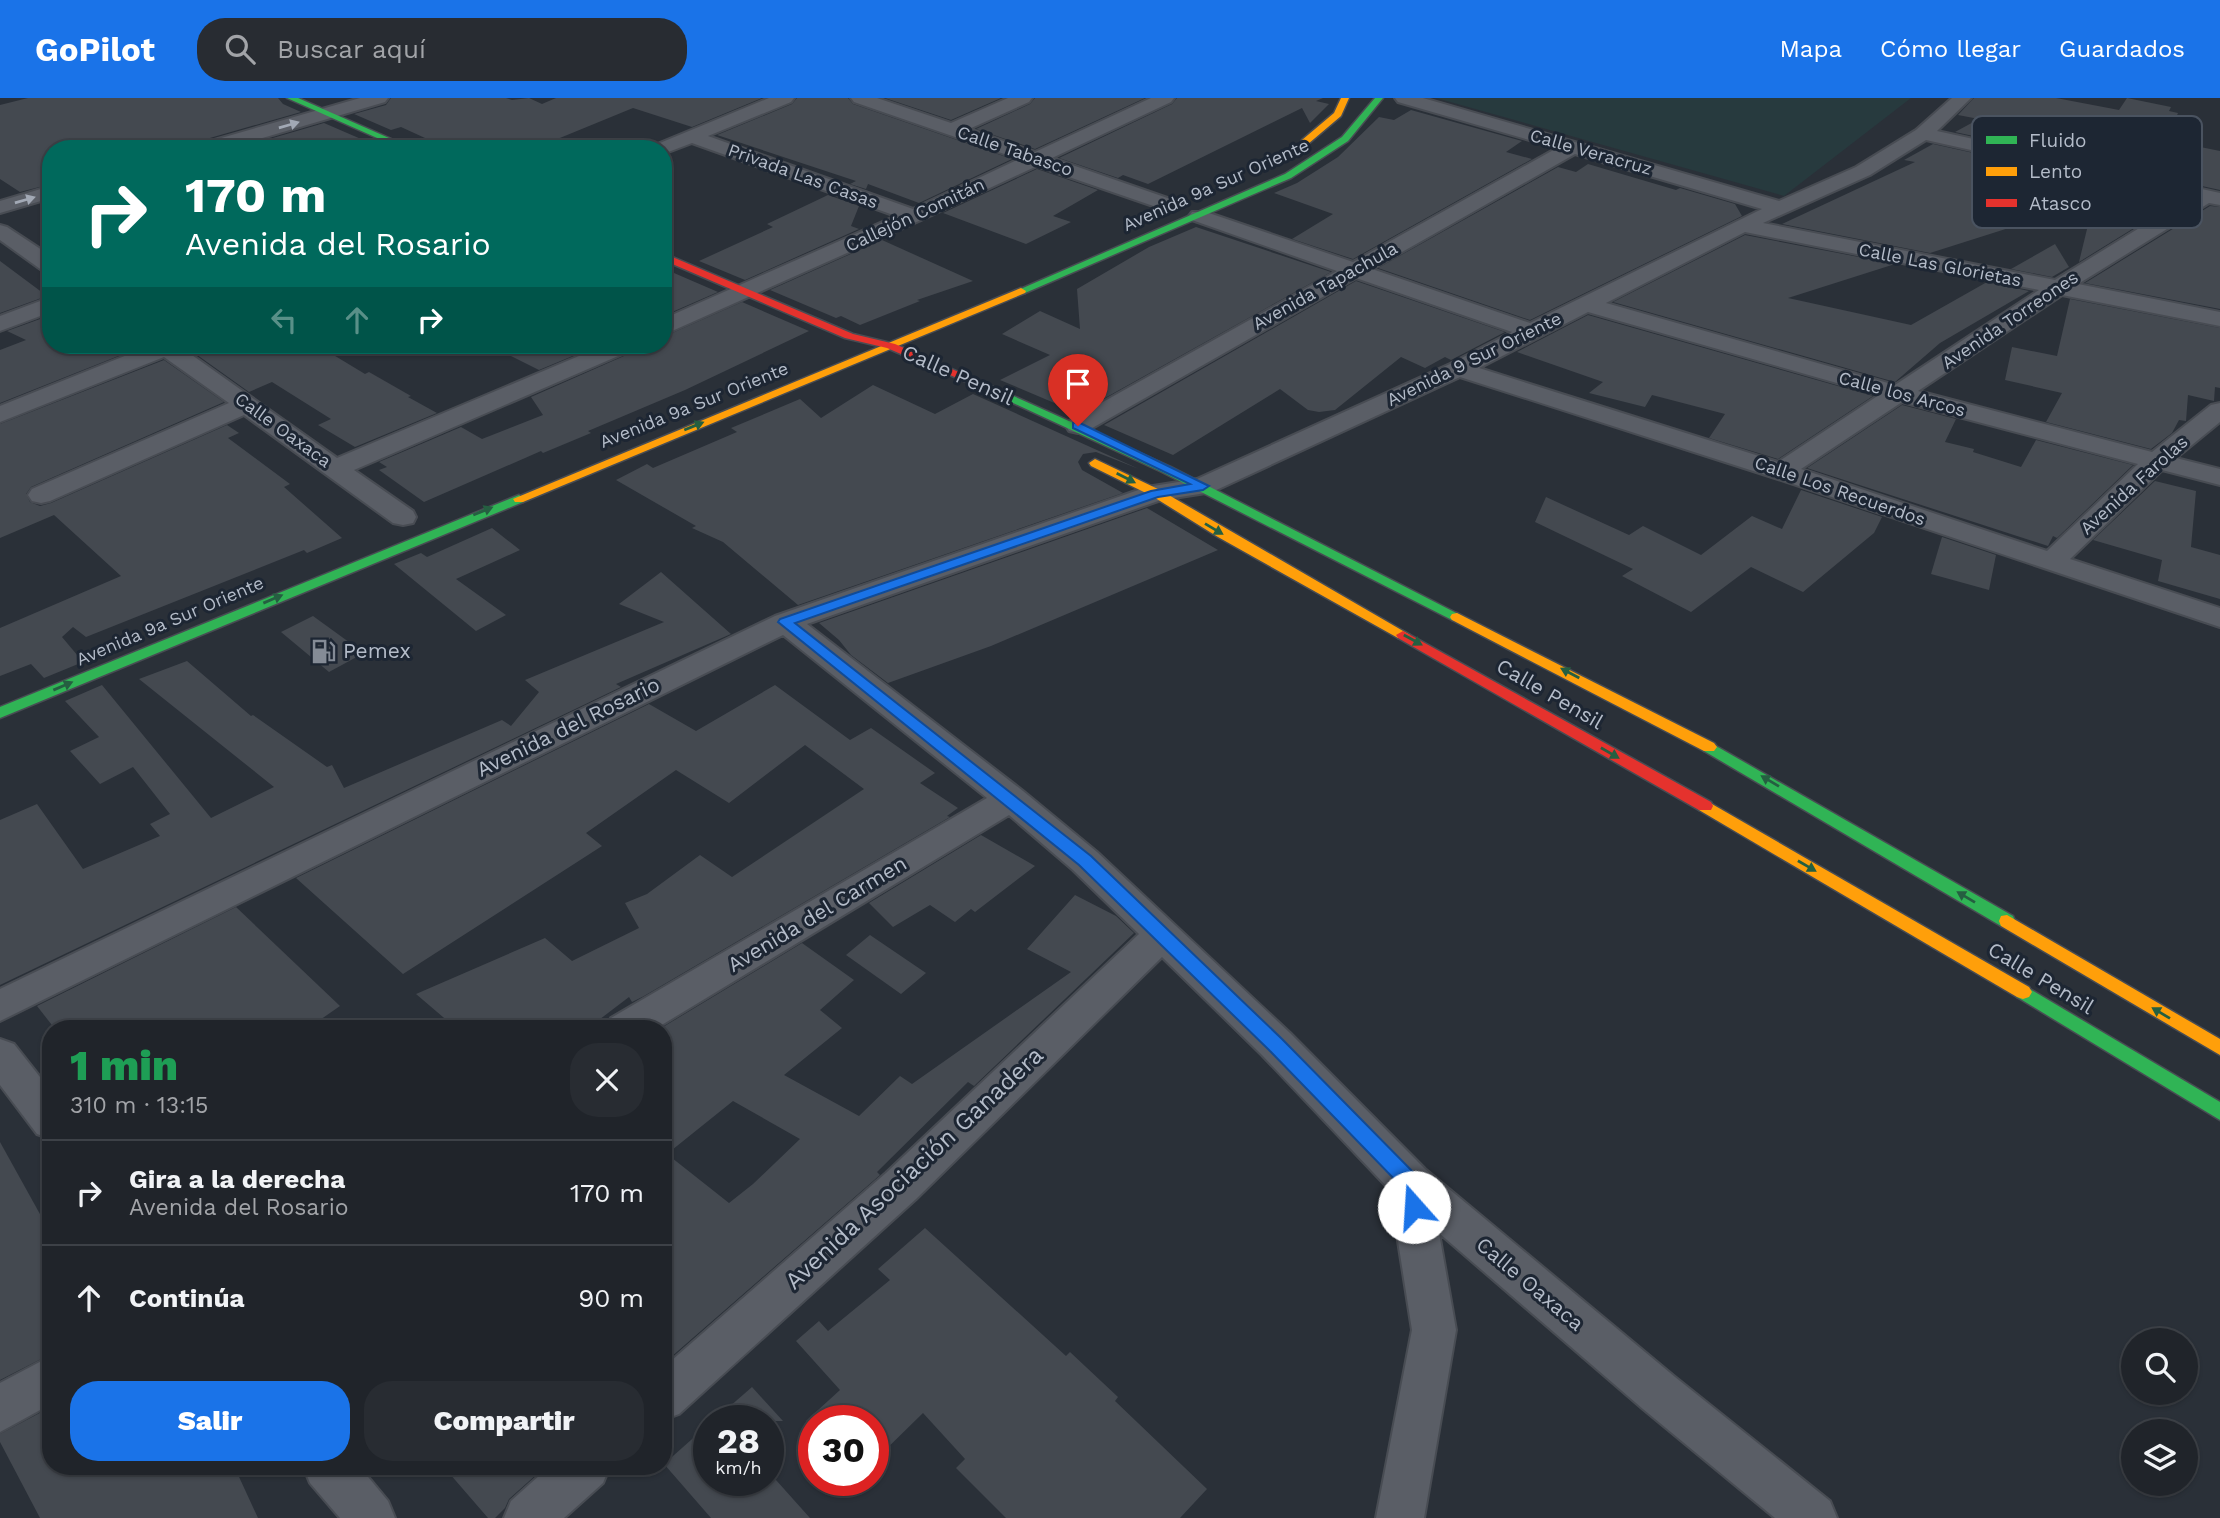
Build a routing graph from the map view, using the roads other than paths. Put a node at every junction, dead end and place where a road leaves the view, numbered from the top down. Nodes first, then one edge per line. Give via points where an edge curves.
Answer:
1 (291, 98) edge
2 (379, 98) edge
3 (785, 98) edge
4 (860, 98) edge
5 (1023, 98) edge
6 (1166, 98) edge
7 (1345, 98) edge
8 (1379, 98) edge
9 (1404, 98) edge
10 (1962, 98) edge
11 (326, 114) junction
12 (952, 130) junction
13 (1923, 134) junction
14 (692, 137) junction
15 (235, 140) edge
16 (388, 140) edge
17 (672, 145) edge
18 (1972, 145) edge
19 (1573, 147) junction
20 (1293, 149) dead end
21 (1036, 158) junction
22 (42, 195) edge
23 (1175, 203) joint
24 (0, 207) edge
25 (1778, 208) junction
26 (914, 216) junction
27 (1144, 216) dead end
28 (1199, 216) junction
29 (1742, 225) junction
30 (2161, 228) edge
31 (0, 231) edge
32 (672, 260) edge
33 (42, 261) edge
34 (1352, 270) junction
35 (2057, 288) junction
36 (747, 292) junction
37 (1586, 304) junction
38 (42, 308) edge
39 (2220, 319) edge
40 (0, 324) edge
41 (672, 324) edge
42 (875, 326) dead end
43 (1530, 331) junction
44 (849, 336) junction
45 (824, 346) dead end
46 (891, 346) junction
47 (148, 354) edge
48 (178, 354) edge
49 (603, 354) edge
50 (866, 356) junction
51 (892, 368) dead end
52 (1458, 369) junction
53 (1900, 394) junction
54 (248, 404) junction
55 (2220, 410) edge
56 (0, 415) edge
57 (1078, 426) junction
58 (1081, 456) dead end
59 (2155, 462) junction
60 (336, 468) junction
61 (1782, 471) junction
62 (2220, 477) edge
63 (1203, 486) junction
64 (1156, 493) junction
65 (41, 495) dead end
66 (403, 517) dead end
67 (2051, 562) junction
68 (2220, 618) edge
69 (785, 622) junction
70 (0, 713) edge
71 (1011, 799) junction
72 (1161, 935) junction
73 (0, 1006) edge
74 (639, 1020) edge
75 (2220, 1048) edge
76 (0, 1055) edge
77 (42, 1110) edge
78 (2220, 1112) edge
79 (1410, 1182) junction
80 (42, 1383) edge
81 (672, 1390) edge
82 (0, 1409) edge
83 (335, 1475) edge
84 (576, 1475) edge
85 (371, 1518) edge
86 (528, 1518) edge
87 (1400, 1518) edge
88 (1813, 1518) edge

1 - 11 main road
2 - 11 street
3 - 14 street
4 - 12 street, Calle Tabasco
5 - 12 street
6 - 21 street, Callejón Comitán
7 - 20 main road, Avenida 9a Sur Oriente via 1338,114
8 - 28 main road, Avenida 9a Sur Oriente via 1352,136 1325,157
9 - 19 street, Calle Veracruz
10 - 13 street, Avenida 9 Sur Oriente
15 -> 11 street
11 - 16 main road
12 - 21 street, Calle Tabasco
13 - 18 street
13 - 25 street, Avenida 9 Sur Oriente via 1863,171
14 - 17 street
14 - 26 street, Privada Las Casas
19 - 25 street, Calle Veracruz
19 - 34 street, Avenida Tapachula
21 - 23 street, Calle Tabasco
21 - 26 street, Callejón Comitán
24 -> 22 street
23 - 27 main road, Avenida 9a Sur Oriente
25 - 29 street, Avenida 9 Sur Oriente
26 - 36 street, Callejón Comitán
28 - 34 street
28 - 46 main road, Avenida 9a Sur Oriente
29 - 35 street, Calle Las Glorietas
29 - 37 street, Avenida 9 Sur Oriente
30 - 35 street, Avenida Torreones
31 - 33 street
32 - 36 main road, Calle Pensil
34 - 43 street
34 - 57 street, Avenida Tapachula
35 - 39 street, Calle Las Glorietas
35 - 53 street, Avenida Torreones
36 - 41 street, Callejón Comitán
36 - 44 main road, Calle Pensil
37 - 43 street, Avenida 9 Sur Oriente
37 - 53 street, Calle los Arcos
38 - 40 street
42 - 44 main road
43 - 52 street, Avenida 9 Sur Oriente
44 - 45 main road
44 - 46 main road, Calle Pensil
44 - 50 main road, Calle Pensil
46 - 50 main road, Avenida 9a Sur Oriente
46 - 57 main road, Calle Pensil
47 - 56 street
48 - 54 street, Calle Oaxaca
49 - 60 street
50 - 51 main road, Calle Pensil
70 -> 50 main road, Avenida 9a Sur Oriente
52 - 61 street, Calle Los Recuerdos
52 - 63 street, Avenida 9 Sur Oriente
53 - 59 street, Calle los Arcos
53 - 61 street, Avenida Torreones
54 - 60 street, Calle Oaxaca
54 - 65 street
55 - 59 street, Avenida Farolas
57 - 63 main road, Calle Pensil
58 -> 64 main road, Calle Pensil
59 - 62 street, Calle los Arcos
59 - 67 street, Avenida Farolas
60 - 66 street, Calle Oaxaca
61 - 67 street, Calle Los Recuerdos
63 - 64 street, Avenida 9 Sur Oriente
75 -> 63 main road, Calle Pensil via 1738,762
64 - 69 street, Avenida del Rosario
64 -> 78 main road, Calle Pensil via 2047,1005
67 - 68 street, Calle Los Recuerdos
69 - 71 street, Calle Oaxaca
69 - 73 street, Avenida del Rosario
71 - 72 street, Calle Oaxaca via 1085,861
71 - 74 street, Avenida del Carmen
72 - 79 street, Calle Oaxaca via 1276,1044
72 - 81 street, Avenida Asociación Ganadera via 901,1186
76 - 77 street
79 - 87 street via 1434,1330
79 - 88 street, Calle Oaxaca
80 - 82 street
83 - 85 street
84 - 86 street

